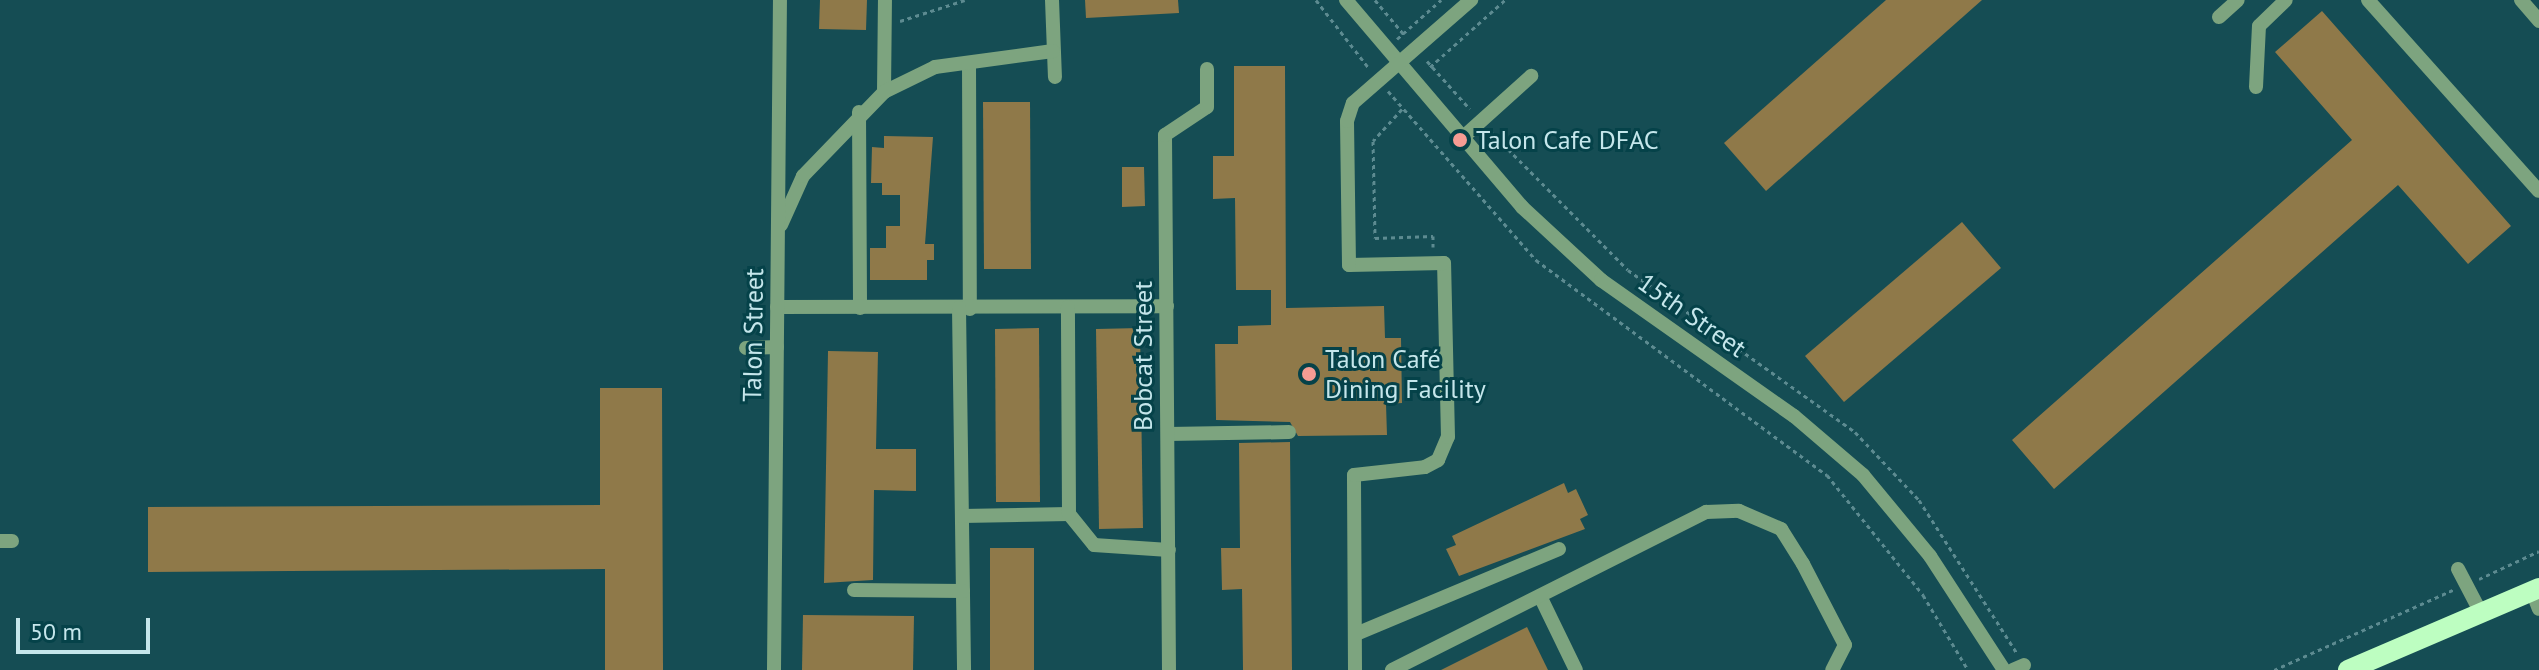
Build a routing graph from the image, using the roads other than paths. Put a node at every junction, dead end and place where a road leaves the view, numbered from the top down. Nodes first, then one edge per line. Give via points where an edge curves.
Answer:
1 (780, 0) edge
2 (885, 0) edge
3 (1052, 0) edge
4 (1346, 0) edge
5 (1471, 0) edge
6 (2238, 0) edge
7 (2286, 0) edge
8 (2368, 0) edge
9 (2521, 0) edge
10 (2219, 17) dead end
11 (2539, 21) edge
12 (1053, 51) junction
13 (969, 63) junction
14 (1399, 64) junction
15 (1207, 69) dead end
16 (1531, 76) dead end
17 (1055, 77) dead end
18 (2256, 87) dead end
19 (884, 92) junction
20 (859, 112) junction
21 (1460, 140) junction
22 (2539, 191) edge
23 (778, 233) junction
24 (1167, 306) junction
25 (777, 307) junction
26 (1068, 307) junction
27 (860, 308) junction
28 (964, 308) junction
29 (777, 347) junction
30 (746, 348) dead end
31 (1289, 432) dead end
32 (1168, 434) junction
33 (1069, 514) junction
34 (962, 516) junction
35 (1559, 549) dead end
36 (1169, 550) junction
37 (2458, 569) dead end
38 (854, 590) dead end
39 (963, 591) junction
40 (1540, 596) junction
41 (2537, 596) edge
42 (2481, 613) junction
43 (1356, 634) junction
44 (774, 670) edge
45 (964, 670) edge
46 (1169, 670) edge
47 (1355, 670) edge
48 (1392, 670) edge
49 (1576, 670) edge
50 (1832, 670) edge
51 (2004, 670) edge
52 (2348, 670) edge

1 - 23 street, Talon Street
2 - 19 street
3 - 12 street
4 - 14 street, 15th Street
5 - 14 street
6 - 10 street
7 - 18 street via 2259,26
8 - 22 street
9 - 11 street
12 - 13 street
12 - 17 street
13 - 19 street via 935,67
13 - 28 street
14 - 21 street, 15th Street
14 - 43 street via 1353,103 1347,121 1349,265 1444,263 1447,445 1425,467 1354,475
15 - 24 street, Bobcat Street via 1207,107 1165,135
16 - 21 street
19 - 20 street
20 - 23 street via 803,176
20 - 27 street
21 - 51 street, 15th Street via 1601,280 1794,416 1863,475 1930,556
23 - 25 street, Talon Street
24 - 26 street
24 - 32 street, Bobcat Street
25 - 27 street
25 - 29 street, Talon Street
26 - 28 street
26 - 33 street
27 - 28 street
28 - 34 street
29 - 30 street
29 - 44 street, Talon Street
31 - 32 street
32 - 36 street, Bobcat Street
33 - 34 street
33 - 36 street via 1094,545
34 - 39 street
35 - 43 street
36 - 46 street, Bobcat Street
37 - 42 street
38 - 39 street
39 - 45 street
40 - 48 street
40 - 49 street
40 - 50 street via 1706,512 1739,511 1781,529 1814,583 1845,645
41 - 42 main road
42 - 52 main road
43 - 47 street

